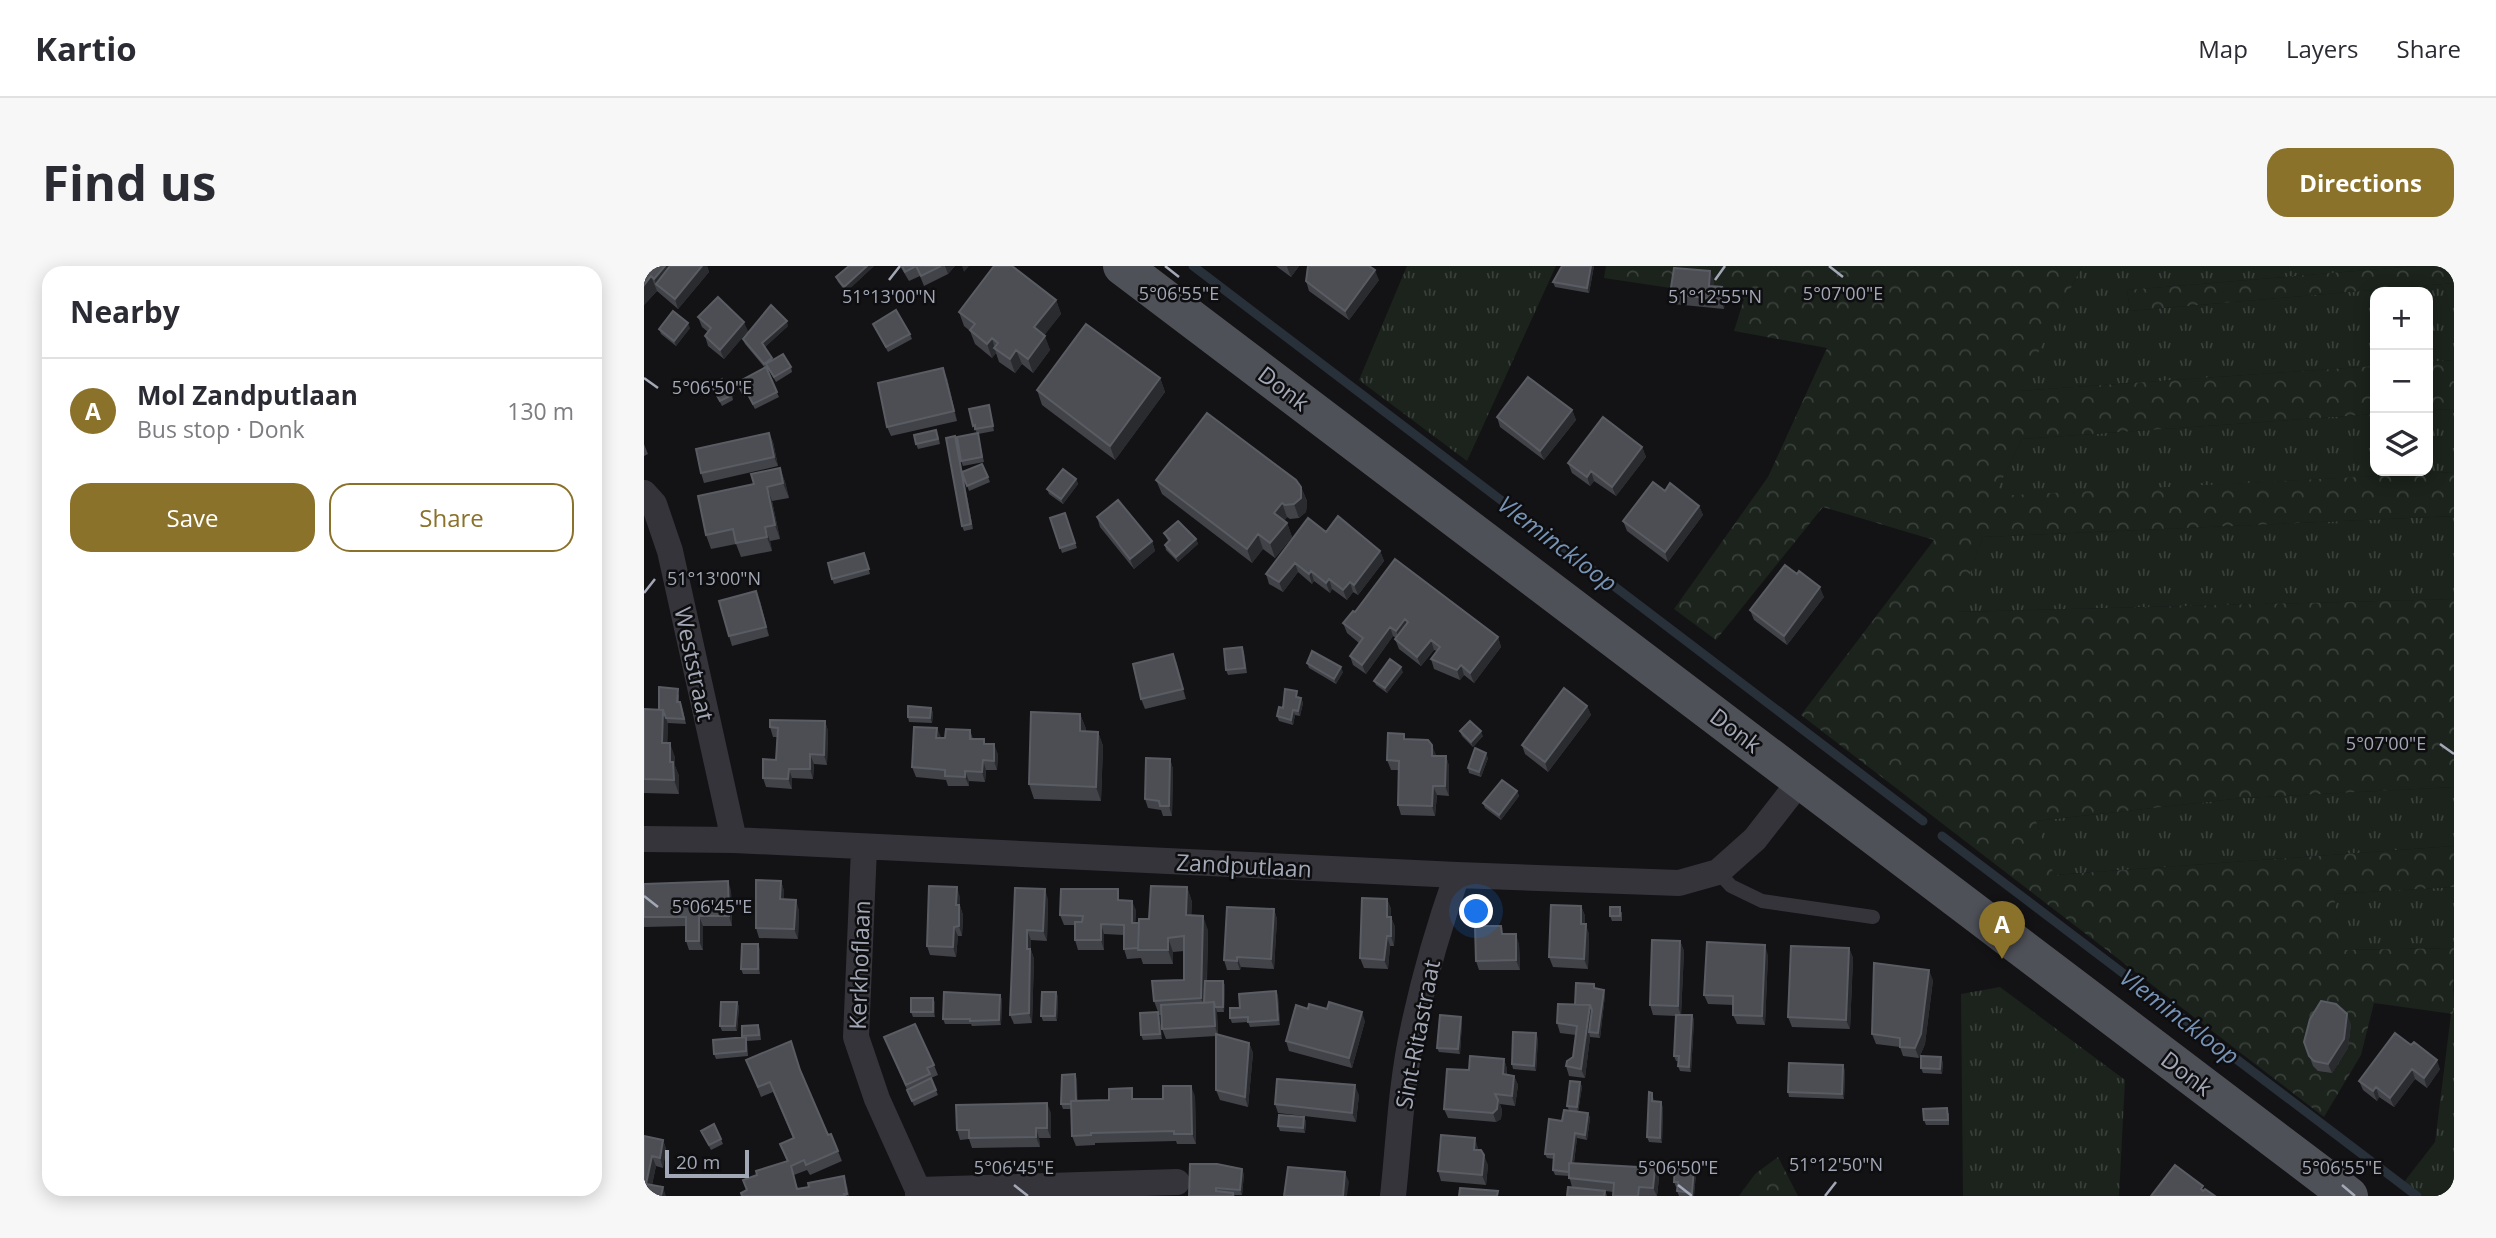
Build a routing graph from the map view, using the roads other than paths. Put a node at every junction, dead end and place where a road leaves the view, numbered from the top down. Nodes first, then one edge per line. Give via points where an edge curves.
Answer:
1 (1122, 266) edge
2 (644, 493) edge
3 (1801, 780) junction
4 (644, 839) edge
5 (734, 840) junction
6 (864, 848) junction
7 (1718, 872) junction
8 (1457, 875) junction
9 (1873, 917) dead end
10 (1177, 1182) dead end
11 (1102, 1190) edge
12 (918, 1193) edge
13 (1393, 1196) edge
14 (2349, 1196) edge

1 - 3 main road, Donk
2 - 5 street, Weststraat via 654,503 670,551
3 - 7 street, Zandputlaan via 1755,839
3 - 14 main road, Donk
4 - 5 street, Zandputlaan
5 - 6 street, Zandputlaan
6 - 8 street, Zandputlaan
6 - 12 street, Kerkhoflaan via 856,1037
7 - 8 street, Zandputlaan via 1679,883
7 - 9 lane via 1731,886 1762,901
8 - 13 street, Sint-Ritastraat via 1434,942 1412,1032
10 - 11 street
11 - 12 street

